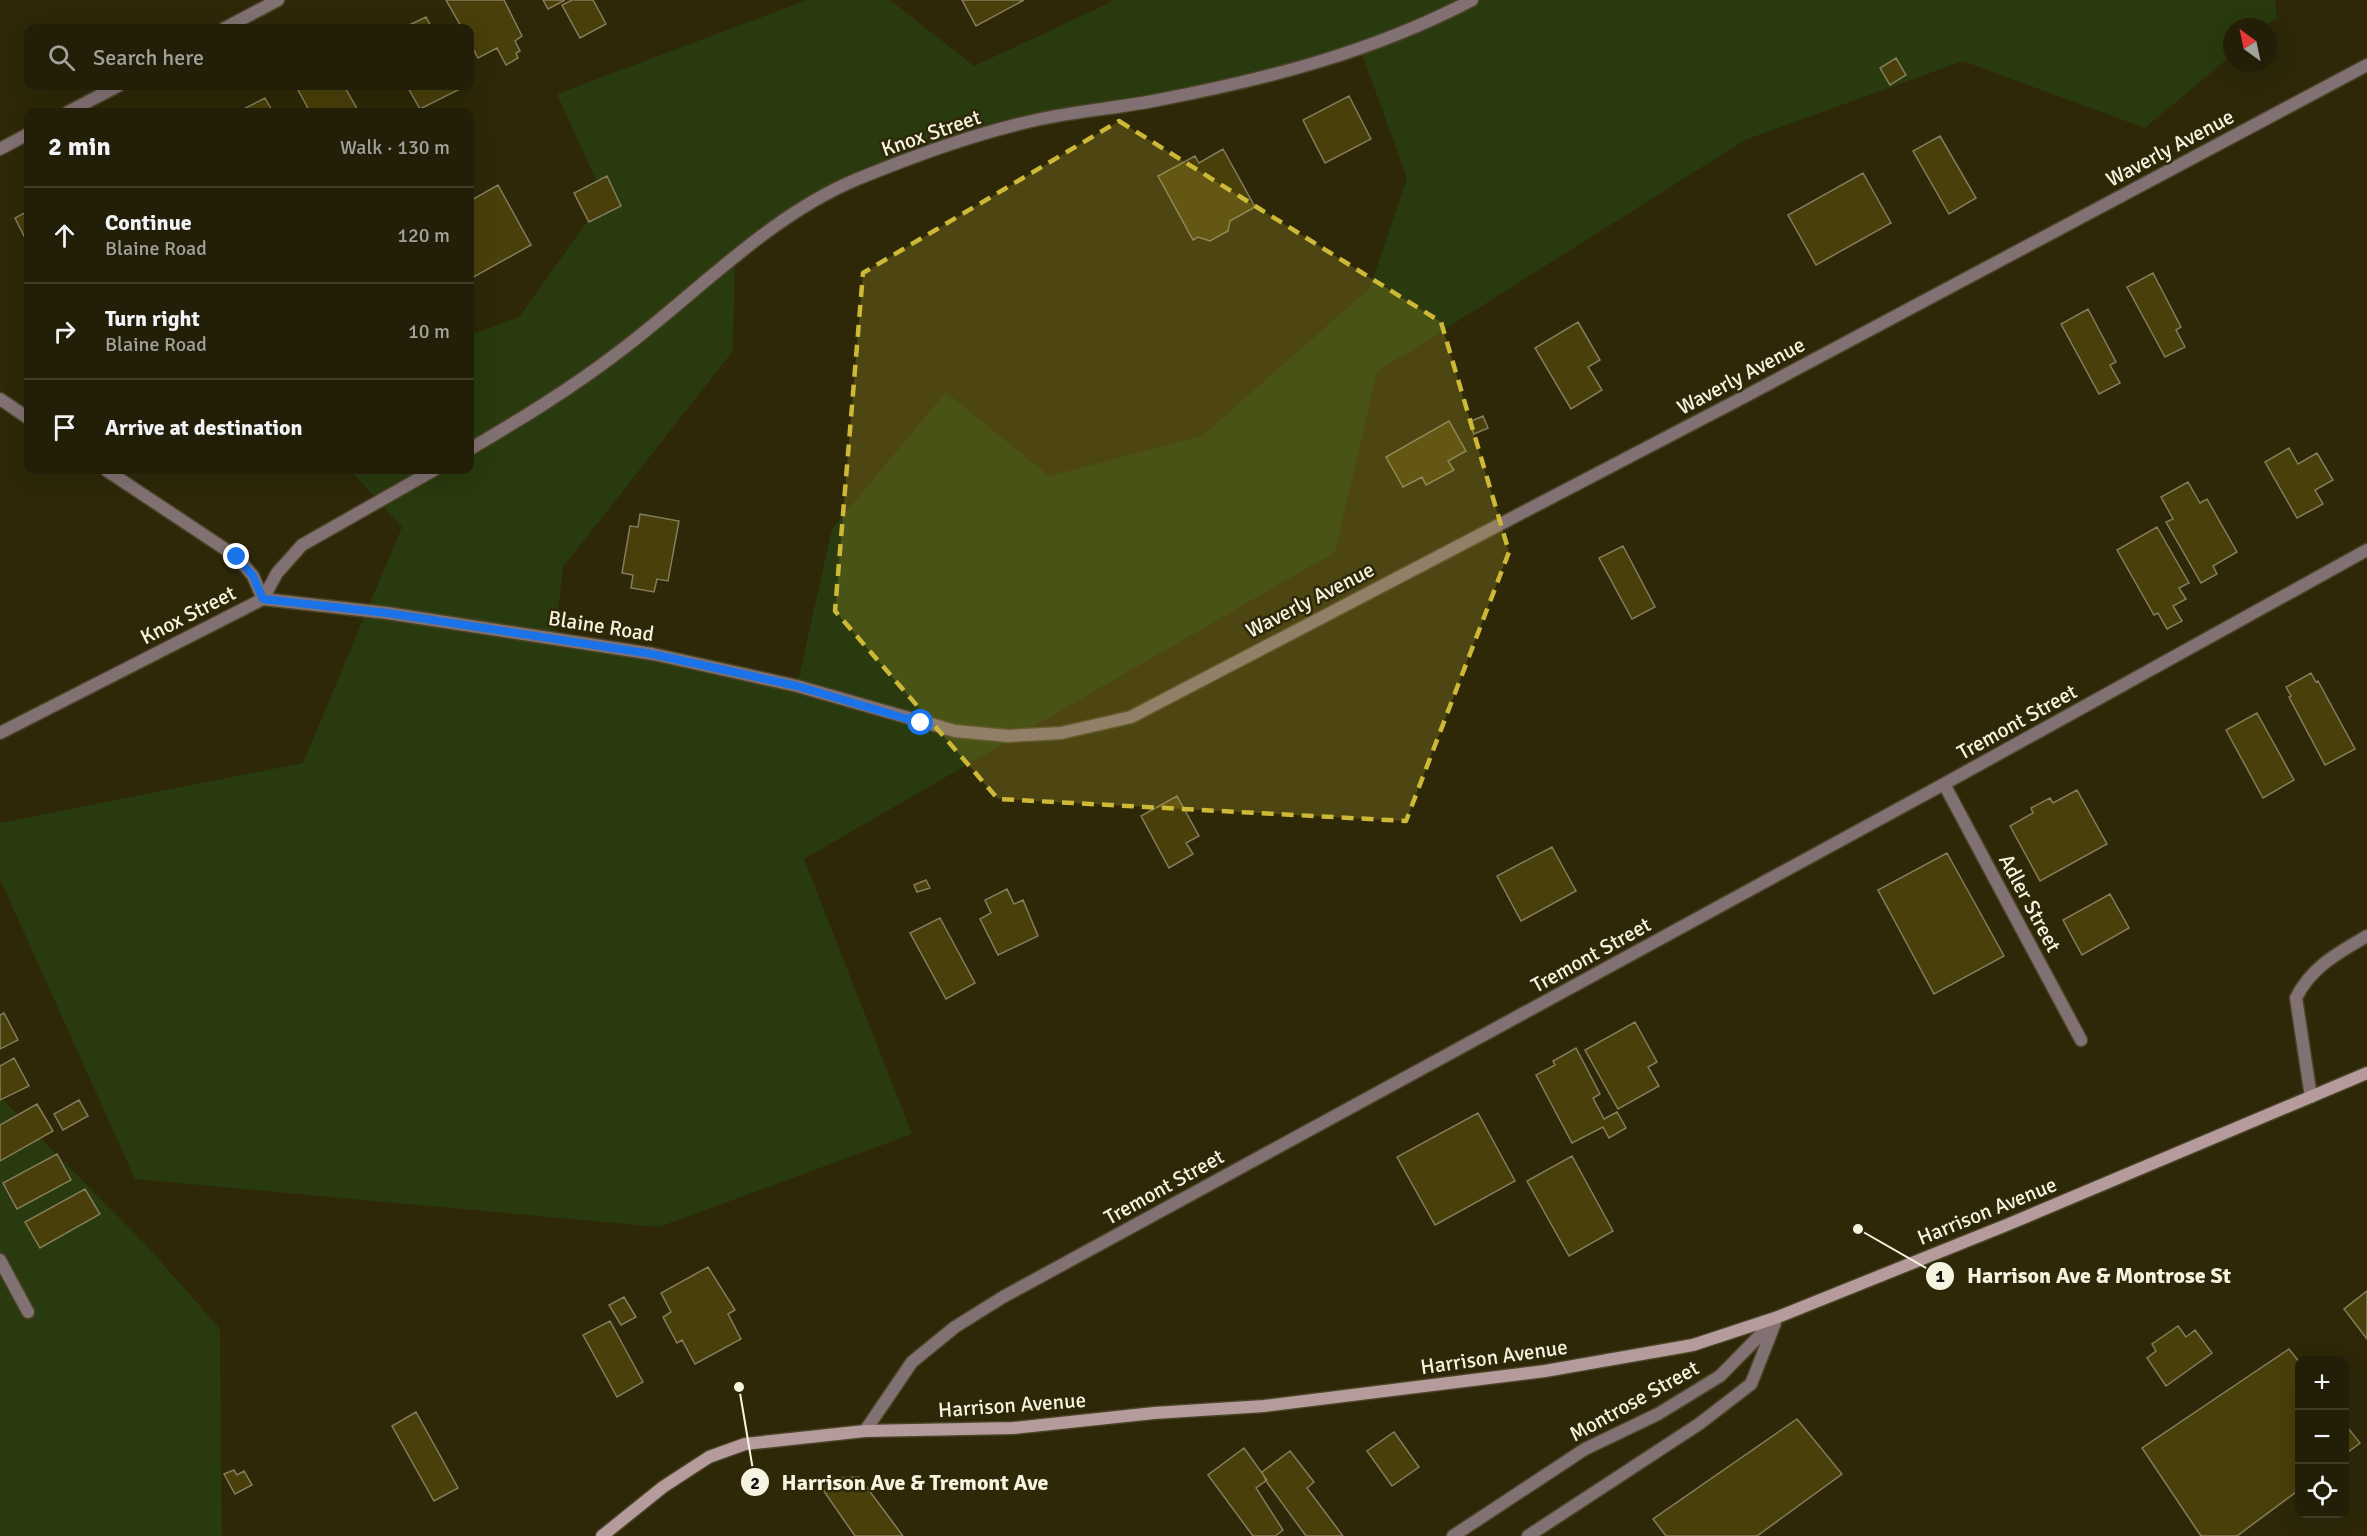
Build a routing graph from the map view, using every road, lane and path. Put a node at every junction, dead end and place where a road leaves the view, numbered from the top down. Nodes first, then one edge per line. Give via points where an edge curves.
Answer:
1 (278, 0) edge
2 (1472, 0) edge
3 (233, 24) edge
4 (2367, 65) edge
5 (110, 90) edge
6 (76, 108) edge
7 (24, 136) edge
8 (0, 149) edge
9 (0, 399) edge
10 (24, 415) edge
11 (474, 447) edge
12 (111, 474) edge
13 (427, 474) edge
14 (2367, 550) edge
15 (263, 599) junction
16 (1131, 717) joint
17 (0, 733) edge
18 (1944, 784) junction
19 (2367, 936) edge
20 (2081, 1040) dead end
21 (2367, 1073) edge
22 (2311, 1097) junction
23 (0, 1260) edge
24 (27, 1312) dead end
25 (1778, 1317) junction
26 (865, 1431) junction
27 (602, 1536) edge
28 (1453, 1536) edge
29 (1528, 1536) edge

1 - 3 street
2 - 11 street, Knox Street via 1425,25 1361,50 1260,79 1026,123 952,142 851,182 791,215 620,351 528,416
4 - 16 street, Waverly Avenue
5 - 6 street
7 - 8 street
9 - 10 street
12 - 15 street via 237,557 253,576
13 - 15 street, Knox Street via 302,545 277,573
14 - 18 street, Tremont Street
15 - 16 street, Blaine Road via 387,613 652,654 797,686 955,731 1008,736 1061,733
15 - 17 street, Knox Street
18 - 20 street, Adler Street
18 - 26 street, Tremont Street via 1004,1297 955,1327 912,1362
19 - 22 street via 2326,960 2303,983 2296,998
21 - 22 main road, Harrison Avenue
22 - 25 main road, Harrison Avenue via 2145,1169
23 - 24 street
25 - 26 main road, Harrison Avenue via 1693,1345 1545,1371 1369,1394 1013,1428
25 - 28 street, Montrose Street via 1720,1376 1658,1414 1584,1449
25 - 29 street via 1751,1384 1699,1424
26 - 27 main road, Harrison Avenue via 745,1444 709,1457 663,1487

